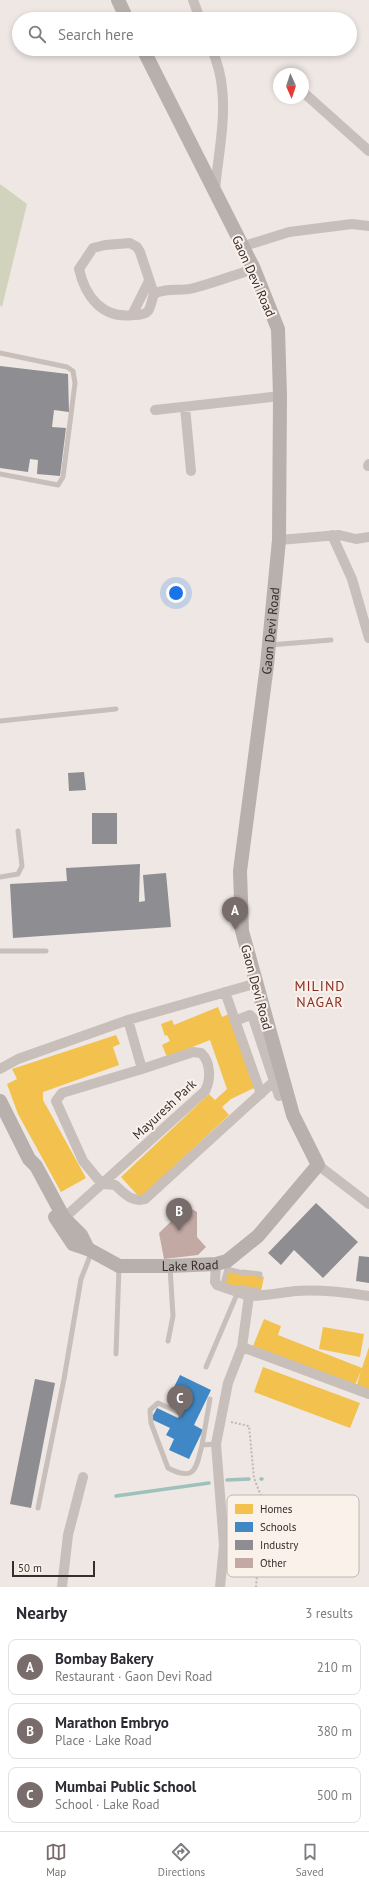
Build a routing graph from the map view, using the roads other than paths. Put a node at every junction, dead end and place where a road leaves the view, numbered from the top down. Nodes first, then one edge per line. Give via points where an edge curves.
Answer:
1 (118, 0) edge
2 (193, 0) edge
3 (124, 12) edge
4 (197, 12) edge
5 (147, 56) edge
6 (215, 56) edge
7 (309, 97) edge
8 (369, 151) edge
9 (214, 189) junction
10 (369, 226) edge
11 (241, 247) junction
12 (254, 269) junction
13 (149, 281) junction
14 (154, 294) junction
15 (132, 315) junction
16 (0, 353) edge
17 (280, 396) junction
18 (185, 407) junction
19 (155, 410) dead end
20 (191, 471) dead end
21 (0, 474) edge
22 (332, 535) junction
23 (369, 537) edge
24 (279, 540) junction
25 (369, 638) edge
26 (332, 640) dead end
27 (268, 645) junction
28 (116, 709) dead end
29 (0, 721) edge
30 (18, 831) dead end
31 (0, 877) edge
32 (0, 950) edge
33 (46, 951) dead end
34 (257, 983) junction
35 (225, 992) junction
36 (128, 1020) junction
37 (235, 1021) junction
38 (142, 1069) junction
39 (0, 1070) edge
40 (278, 1079) junction
41 (261, 1094) junction
42 (279, 1096) dead end
43 (0, 1100) edge
44 (26, 1142) dead end
45 (318, 1165) junction
46 (102, 1184) junction
47 (369, 1204) edge
48 (62, 1218) junction
49 (90, 1250) junction
50 (120, 1266) junction
51 (170, 1266) junction
52 (219, 1267) junction
53 (260, 1276) dead end
54 (239, 1289) junction
55 (253, 1293) junction
56 (369, 1296) edge
57 (168, 1341) dead end
58 (242, 1347) junction
59 (116, 1354) dead end
60 (206, 1367) dead end
61 (369, 1394) edge
62 (210, 1399) dead end
63 (178, 1412) dead end
64 (216, 1444) junction
65 (202, 1445) junction
66 (83, 1477) dead end
67 (38, 1508) dead end
68 (62, 1587) edge
69 (220, 1587) edge

1 - 3 street
2 - 4 street
5 - 9 street, Gaon Devi Road
6 - 9 street via 222,88 222,118
7 - 8 street
9 - 11 street, Gaon Devi Road
10 - 11 street via 352,224 289,232
11 - 12 street, Gaon Devi Road
12 - 14 street via 192,289 172,289
12 - 17 street, Gaon Devi Road via 278,329
13 - 14 street
13 - 15 street
13 - 15 street via 140,252 130,243 93,248 79,269 82,283 98,306 118,315
14 - 15 street via 146,313
16 - 21 lane via 67,367 72,371 75,383 62,477 58,485
17 - 18 street
17 - 24 street, Gaon Devi Road
18 - 19 street
18 - 20 street
22 - 23 street via 356,539
22 - 24 street
22 - 25 street via 352,578
24 - 27 street, Gaon Devi Road
26 - 27 lane
27 - 34 street, Gaon Devi Road via 240,871 242,931
28 - 29 lane
30 - 31 lane via 22,866 18,874
32 - 33 lane
34 - 35 street
34 - 40 street, Gaon Devi Road
35 - 36 street
35 - 37 street
36 - 38 street
36 - 39 street via 18,1059
37 - 40 street via 250,1015
37 - 41 street
38 - 46 street via 62,1093 57,1097 57,1106 83,1161
38 - 46 street, Mayuresh Park via 193,1052 206,1057 210,1077 205,1091
40 - 41 street
40 - 42 street
40 - 45 street, Gaon Devi Road
41 - 46 street via 145,1199 135,1200 126,1196 115,1185
43 - 48 street, Lake Road via 29,1159 30,1168
44 - 48 street via 61,1207
45 - 47 street, Gaon Devi Road
45 - 52 street via 258,1236
46 - 48 street
48 - 49 street, Lake Road via 73,1244
49 - 50 street, Lake Road
49 - 67 lane via 81,1279
50 - 51 street, Lake Road
50 - 59 lane
51 - 52 street, Lake Road
51 - 57 lane via 173,1316
52 - 53 lane
52 - 54 street, Lake Road via 215,1282 217,1285
54 - 55 street, Lake Road
54 - 60 lane
55 - 56 street, Lake Road via 272,1295 295,1291 338,1290
55 - 58 street
58 - 61 street
58 - 64 street via 228,1383
62 - 65 lane
63 - 65 lane via 158,1403 150,1410 151,1423 168,1468 189,1474 195,1471
64 - 65 lane
64 - 69 street via 224,1545
66 - 68 street via 68,1535

